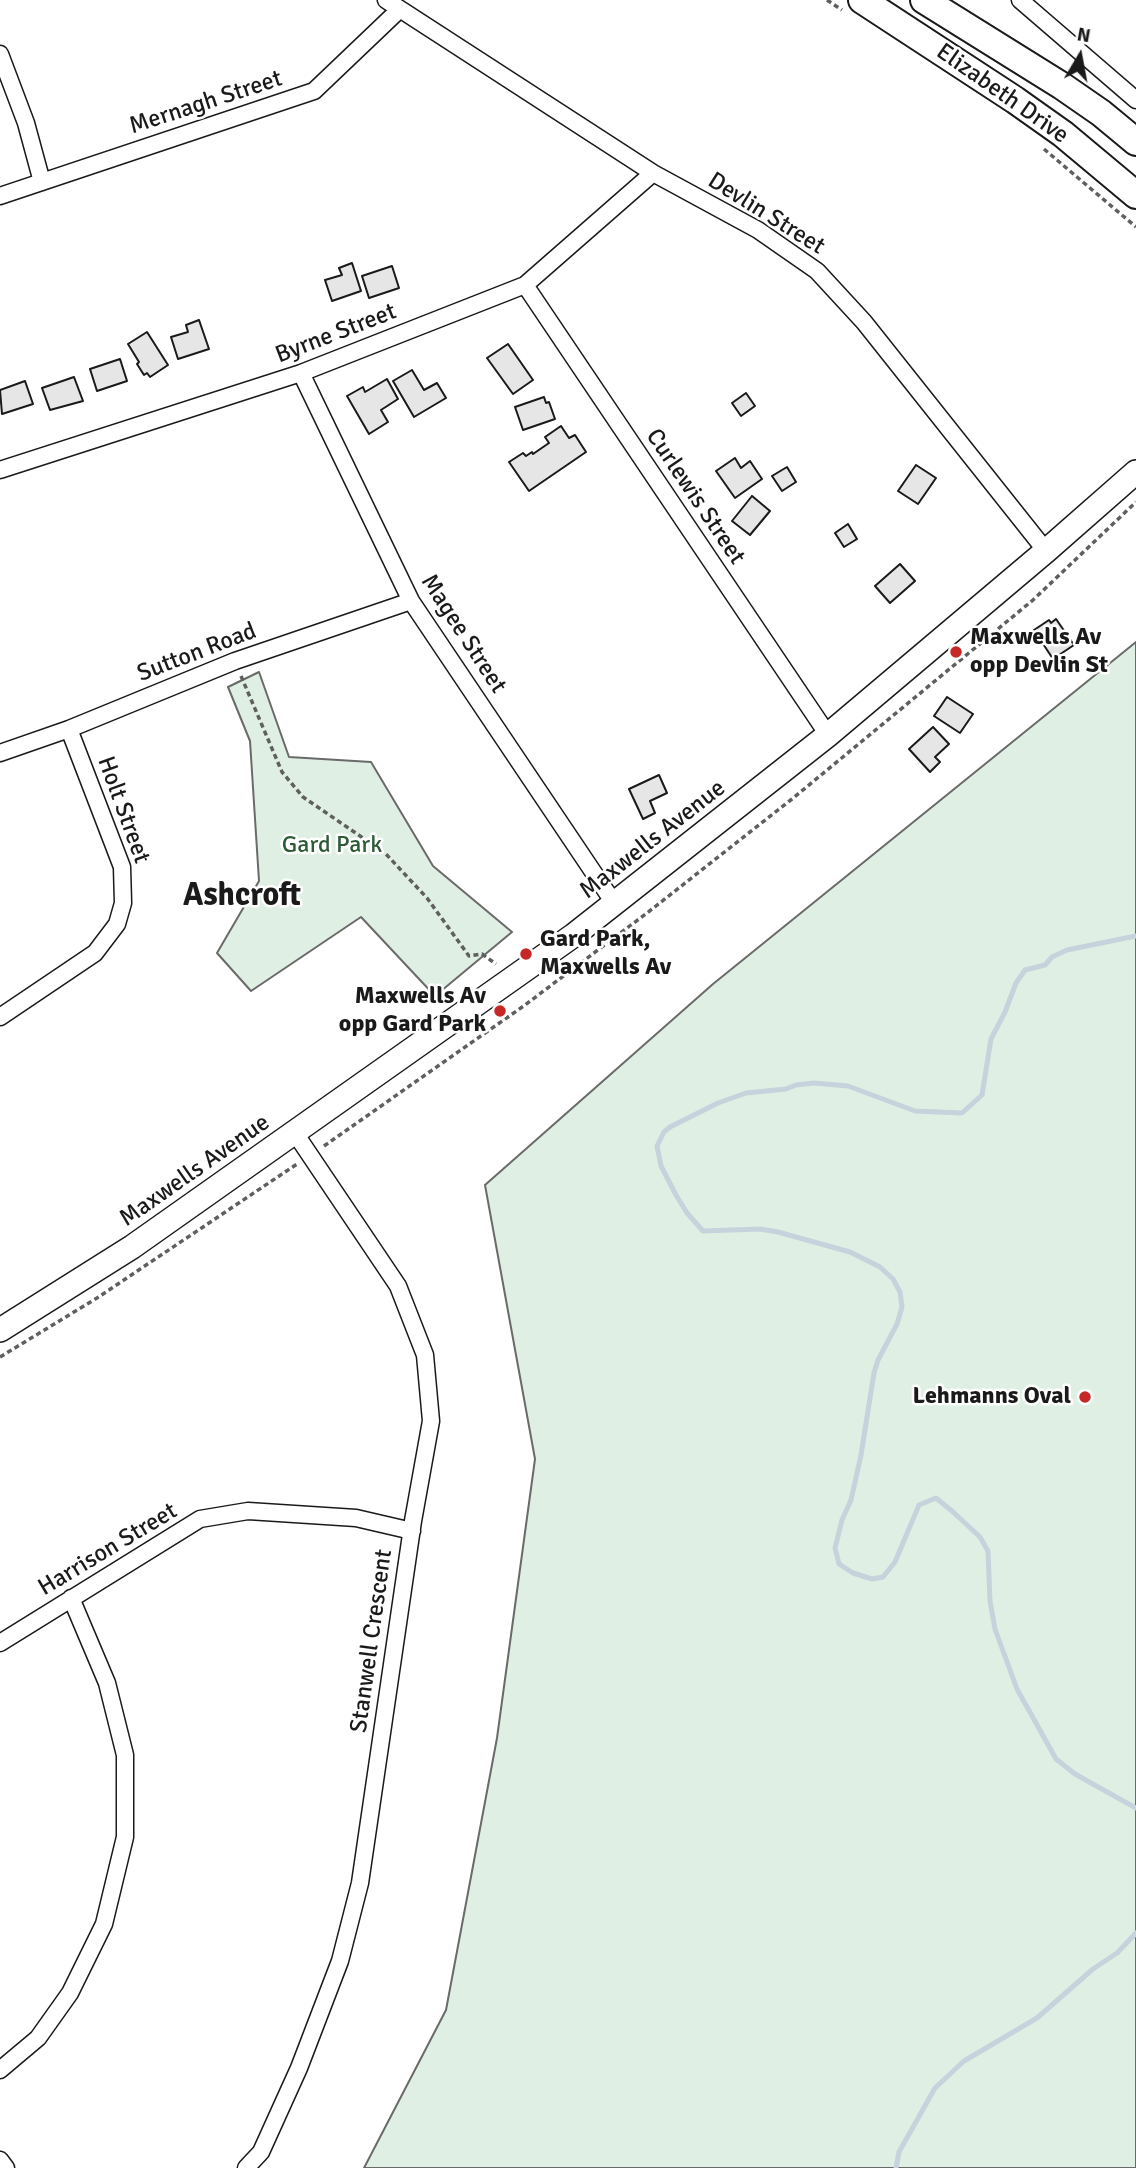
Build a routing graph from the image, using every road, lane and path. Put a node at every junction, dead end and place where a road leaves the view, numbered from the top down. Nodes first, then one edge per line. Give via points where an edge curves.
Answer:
1 (386, 0) edge
2 (862, 0) edge
3 (924, 0) edge
4 (1020, 0) edge
5 (400, 9) junction
6 (0, 54) edge
7 (1136, 100) edge
8 (1136, 142) edge
9 (653, 173) junction
10 (43, 181) junction
11 (1136, 195) edge
12 (0, 196) edge
13 (525, 285) junction
14 (301, 373) junction
15 (0, 470) edge
16 (1136, 472) edge
17 (1046, 551) junction
18 (411, 601) junction
19 (235, 661) junction
20 (69, 729) junction
21 (828, 735) junction
22 (0, 753) edge
23 (614, 903) junction
24 (496, 964) dead end
25 (0, 1017) edge
26 (295, 1133) junction
27 (0, 1330) edge
28 (412, 1531) junction
29 (71, 1598) junction
30 (0, 1643) edge
31 (0, 2070) edge
32 (0, 2160) edge
33 (6, 2168) edge
34 (246, 2168) edge

1 - 5 street, Devlin Street
2 - 11 main road, Elizabeth Drive via 1063,134
3 - 8 main road, Elizabeth Drive via 1062,86
4 - 7 street
5 - 9 street, Devlin Street
5 - 10 street, Mernagh Street via 314,91
6 - 10 street
9 - 13 street, Byrne Street
9 - 17 street, Devlin Street via 758,230 817,271 864,322
10 - 12 street, Mernagh Street
13 - 14 street, Byrne Street
13 - 21 street, Curlewis Street
14 - 15 street, Byrne Street
14 - 18 street, Magee Street
16 - 17 street, Maxwells Avenue
17 - 21 street, Maxwells Avenue
18 - 19 street, Sutton Road
18 - 23 street, Magee Street
19 - 20 street, Sutton Road
19 - 24 path via 282,772 303,797 385,853 427,898 469,956 482,954
20 - 22 street, Sutton Road
20 - 25 street, Holt Street via 122,867 123,903 117,924 95,953
21 - 23 street, Maxwells Avenue
23 - 26 street, Maxwells Avenue
26 - 27 street, Maxwells Avenue via 132,1247
26 - 28 street, Stanwell Crescent via 398,1286 425,1355 431,1421
28 - 29 street, Harrison Street via 356,1518 248,1511 201,1519
28 - 34 street, Stanwell Crescent via 360,1883 340,1961 261,2152
29 - 30 street, Harrison Street
29 - 31 street via 107,1683 125,1755 125,1837 104,1924 70,1993 38,2038
32 - 33 street

